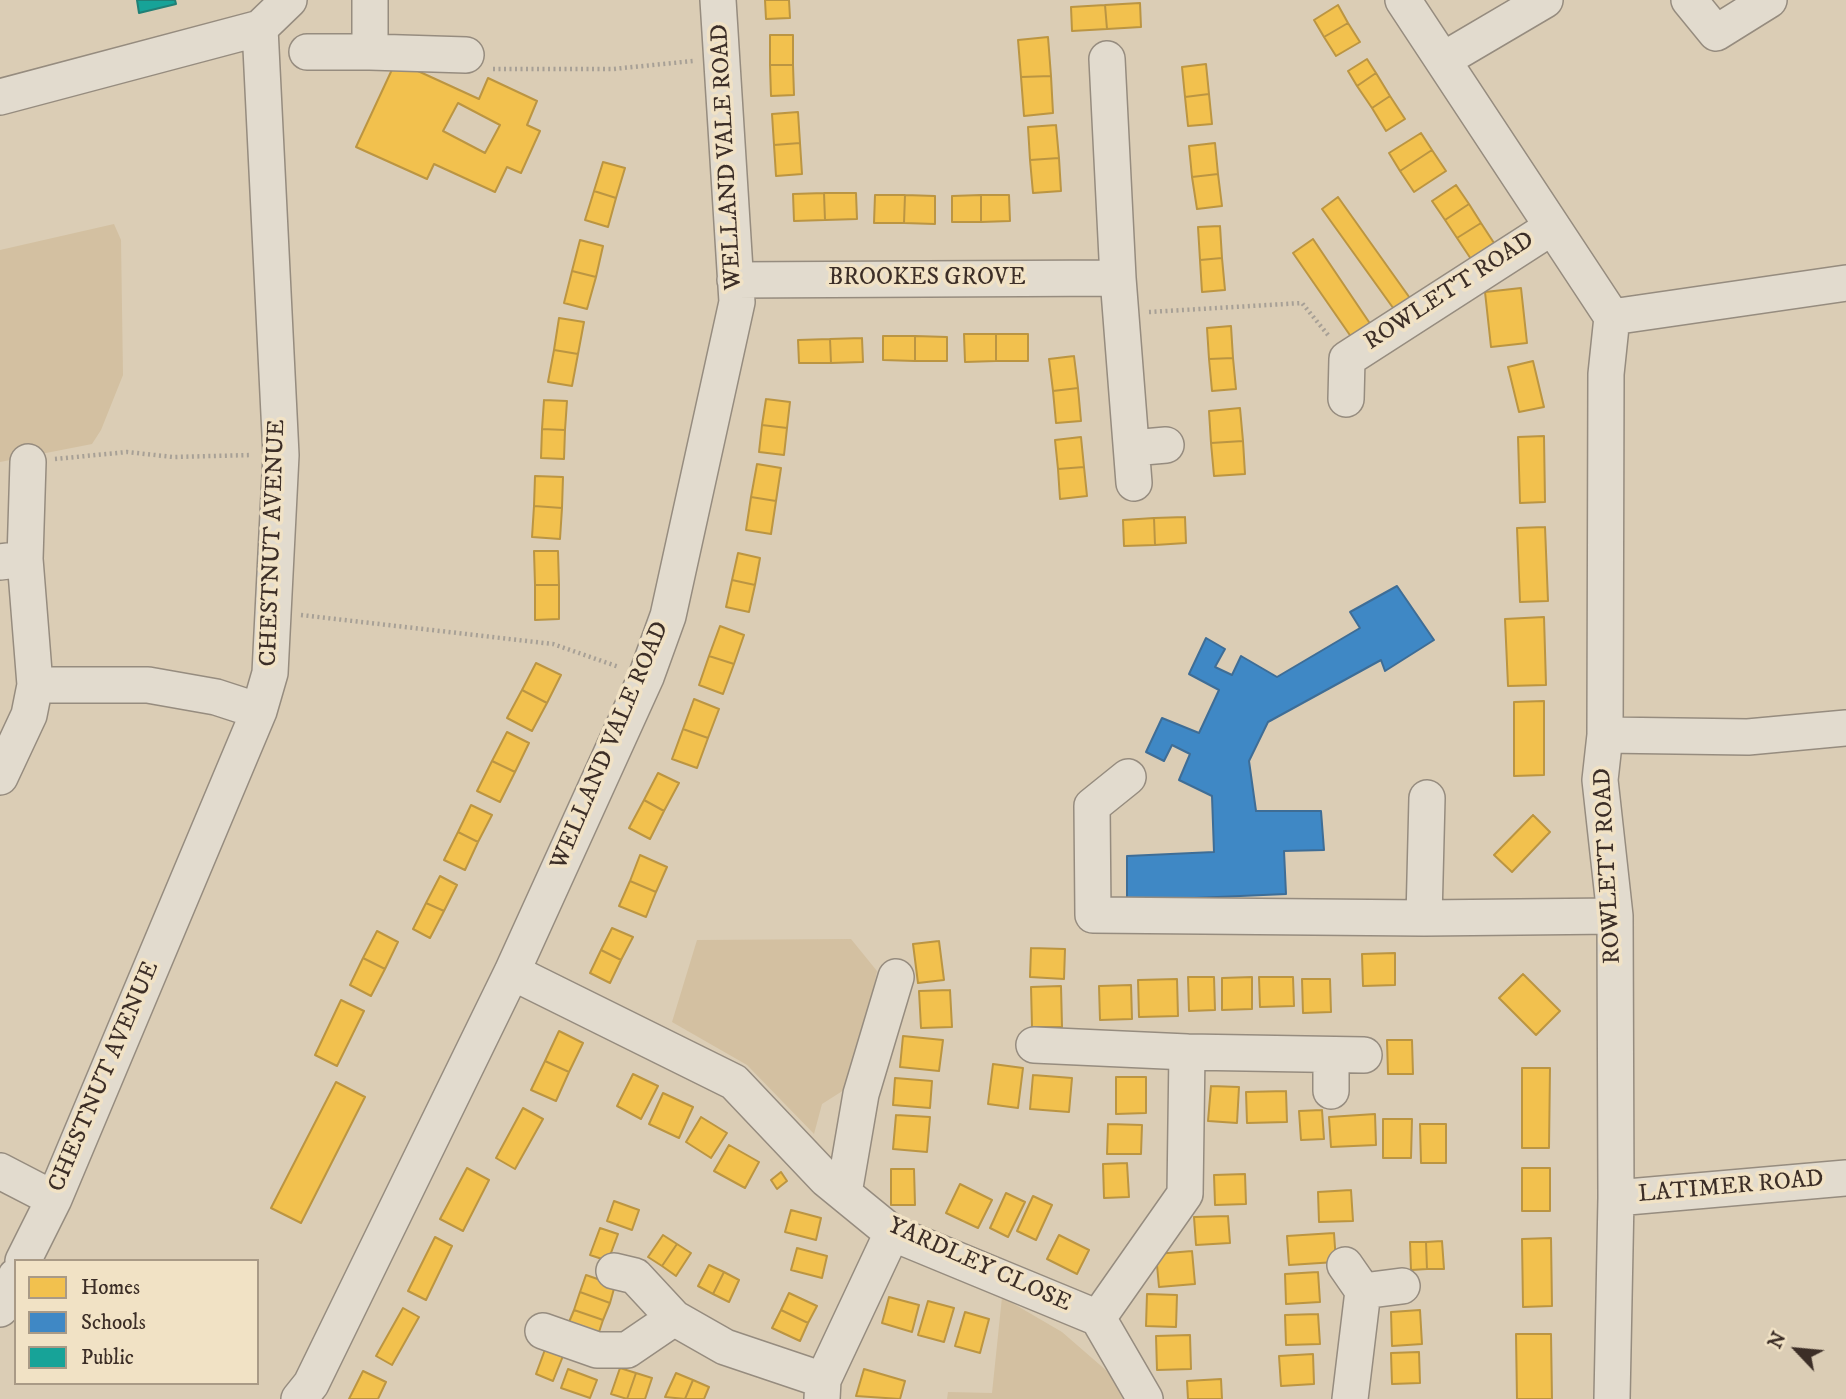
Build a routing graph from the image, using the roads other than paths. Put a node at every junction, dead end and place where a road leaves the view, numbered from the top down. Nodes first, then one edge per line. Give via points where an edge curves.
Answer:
1 (289, 0) edge
2 (370, 0) edge
3 (718, 0) edge
4 (1403, 0) edge
5 (1545, 0) edge
6 (1689, 0) edge
7 (1769, 0) edge
8 (260, 28) junction
9 (307, 52) dead end
10 (370, 52) junction
11 (466, 55) road end
12 (1107, 59) dead end
13 (1443, 60) junction
14 (0, 97) edge
15 (1552, 226) junction
16 (1118, 278) junction
17 (736, 281) junction
18 (1846, 283) edge
19 (1612, 317) junction
20 (1346, 399) dead end
21 (1166, 445) dead end
22 (1132, 448) junction
23 (28, 462) road end
24 (1134, 483) dead end
25 (13, 561) edge
26 (35, 685) junction
27 (259, 710) junction
28 (1846, 728) edge
29 (1605, 735) junction
30 (0, 777) edge
31 (1128, 777) dead end
32 (1427, 797) dead end
33 (1615, 916) junction
34 (1424, 918) junction
35 (512, 972) junction
36 (896, 977) dead end
37 (1034, 1045) dead end
38 (1187, 1052) junction
39 (1331, 1091) dead end
40 (0, 1171) edge
41 (1846, 1178) edge
42 (844, 1194) junction
43 (1616, 1198) junction
44 (54, 1199) junction
45 (892, 1233) junction
46 (24, 1259) edge
47 (614, 1271) dead end
48 (14, 1280) edge
49 (1402, 1286) dead end
50 (0, 1308) edge
51 (674, 1318) junction
52 (1098, 1318) junction
53 (543, 1331) dead end
54 (822, 1390) edge
55 (299, 1399) edge
56 (1145, 1399) edge
57 (1350, 1399) edge
58 (1612, 1399) edge

1 - 8 street
2 - 10 street
3 - 17 street, WELLAND VALE ROAD
4 - 13 street, ROWLETT ROAD
5 - 13 street
6 - 7 street via 1716,33
8 - 14 street
8 - 27 street, CHESTNUT AVENUE via 281,455 270,673
9 - 10 street
10 - 11 street
12 - 16 street via 1125,98
13 - 15 street, ROWLETT ROAD
15 - 19 street, ROWLETT ROAD
15 - 20 street, ROWLETT ROAD via 1347,359
16 - 17 street, BROOKES GROVE
16 - 22 street
17 - 35 street, WELLAND VALE ROAD via 737,302 668,616 646,677
18 - 19 street
19 - 29 street, ROWLETT ROAD via 1606,374
21 - 22 street
22 - 24 street
23 - 25 street
25 - 26 street
26 - 27 street via 159,687 216,696
26 - 30 street via 29,715
27 - 44 street, CHESTNUT AVENUE
28 - 29 street via 1748,737
29 - 33 street, ROWLETT ROAD via 1600,780
31 - 34 street via 1092,806 1093,915
32 - 34 street
33 - 34 street
33 - 43 street, ROWLETT ROAD
35 - 42 street, YARDLEY CLOSE via 734,1082
35 - 55 street, WELLAND VALE ROAD via 311,1384
36 - 42 street via 861,1094
37 - 38 street via 1090,1035
38 - 39 street via 1347,1055
38 - 52 street via 1185,1194
40 - 44 street
41 - 43 street, LATIMER ROAD
42 - 45 street, YARDLEY CLOSE
43 - 58 street, ROWLETT ROAD
44 - 46 street, CHESTNUT AVENUE
45 - 52 street, YARDLEY CLOSE
45 - 54 street
47 - 51 street via 635,1276
48 - 50 street
49 - 57 street via 1354,1278
51 - 53 street via 627,1350 597,1350
51 - 54 street via 725,1347
52 - 56 street, YARDLEY CLOSE

